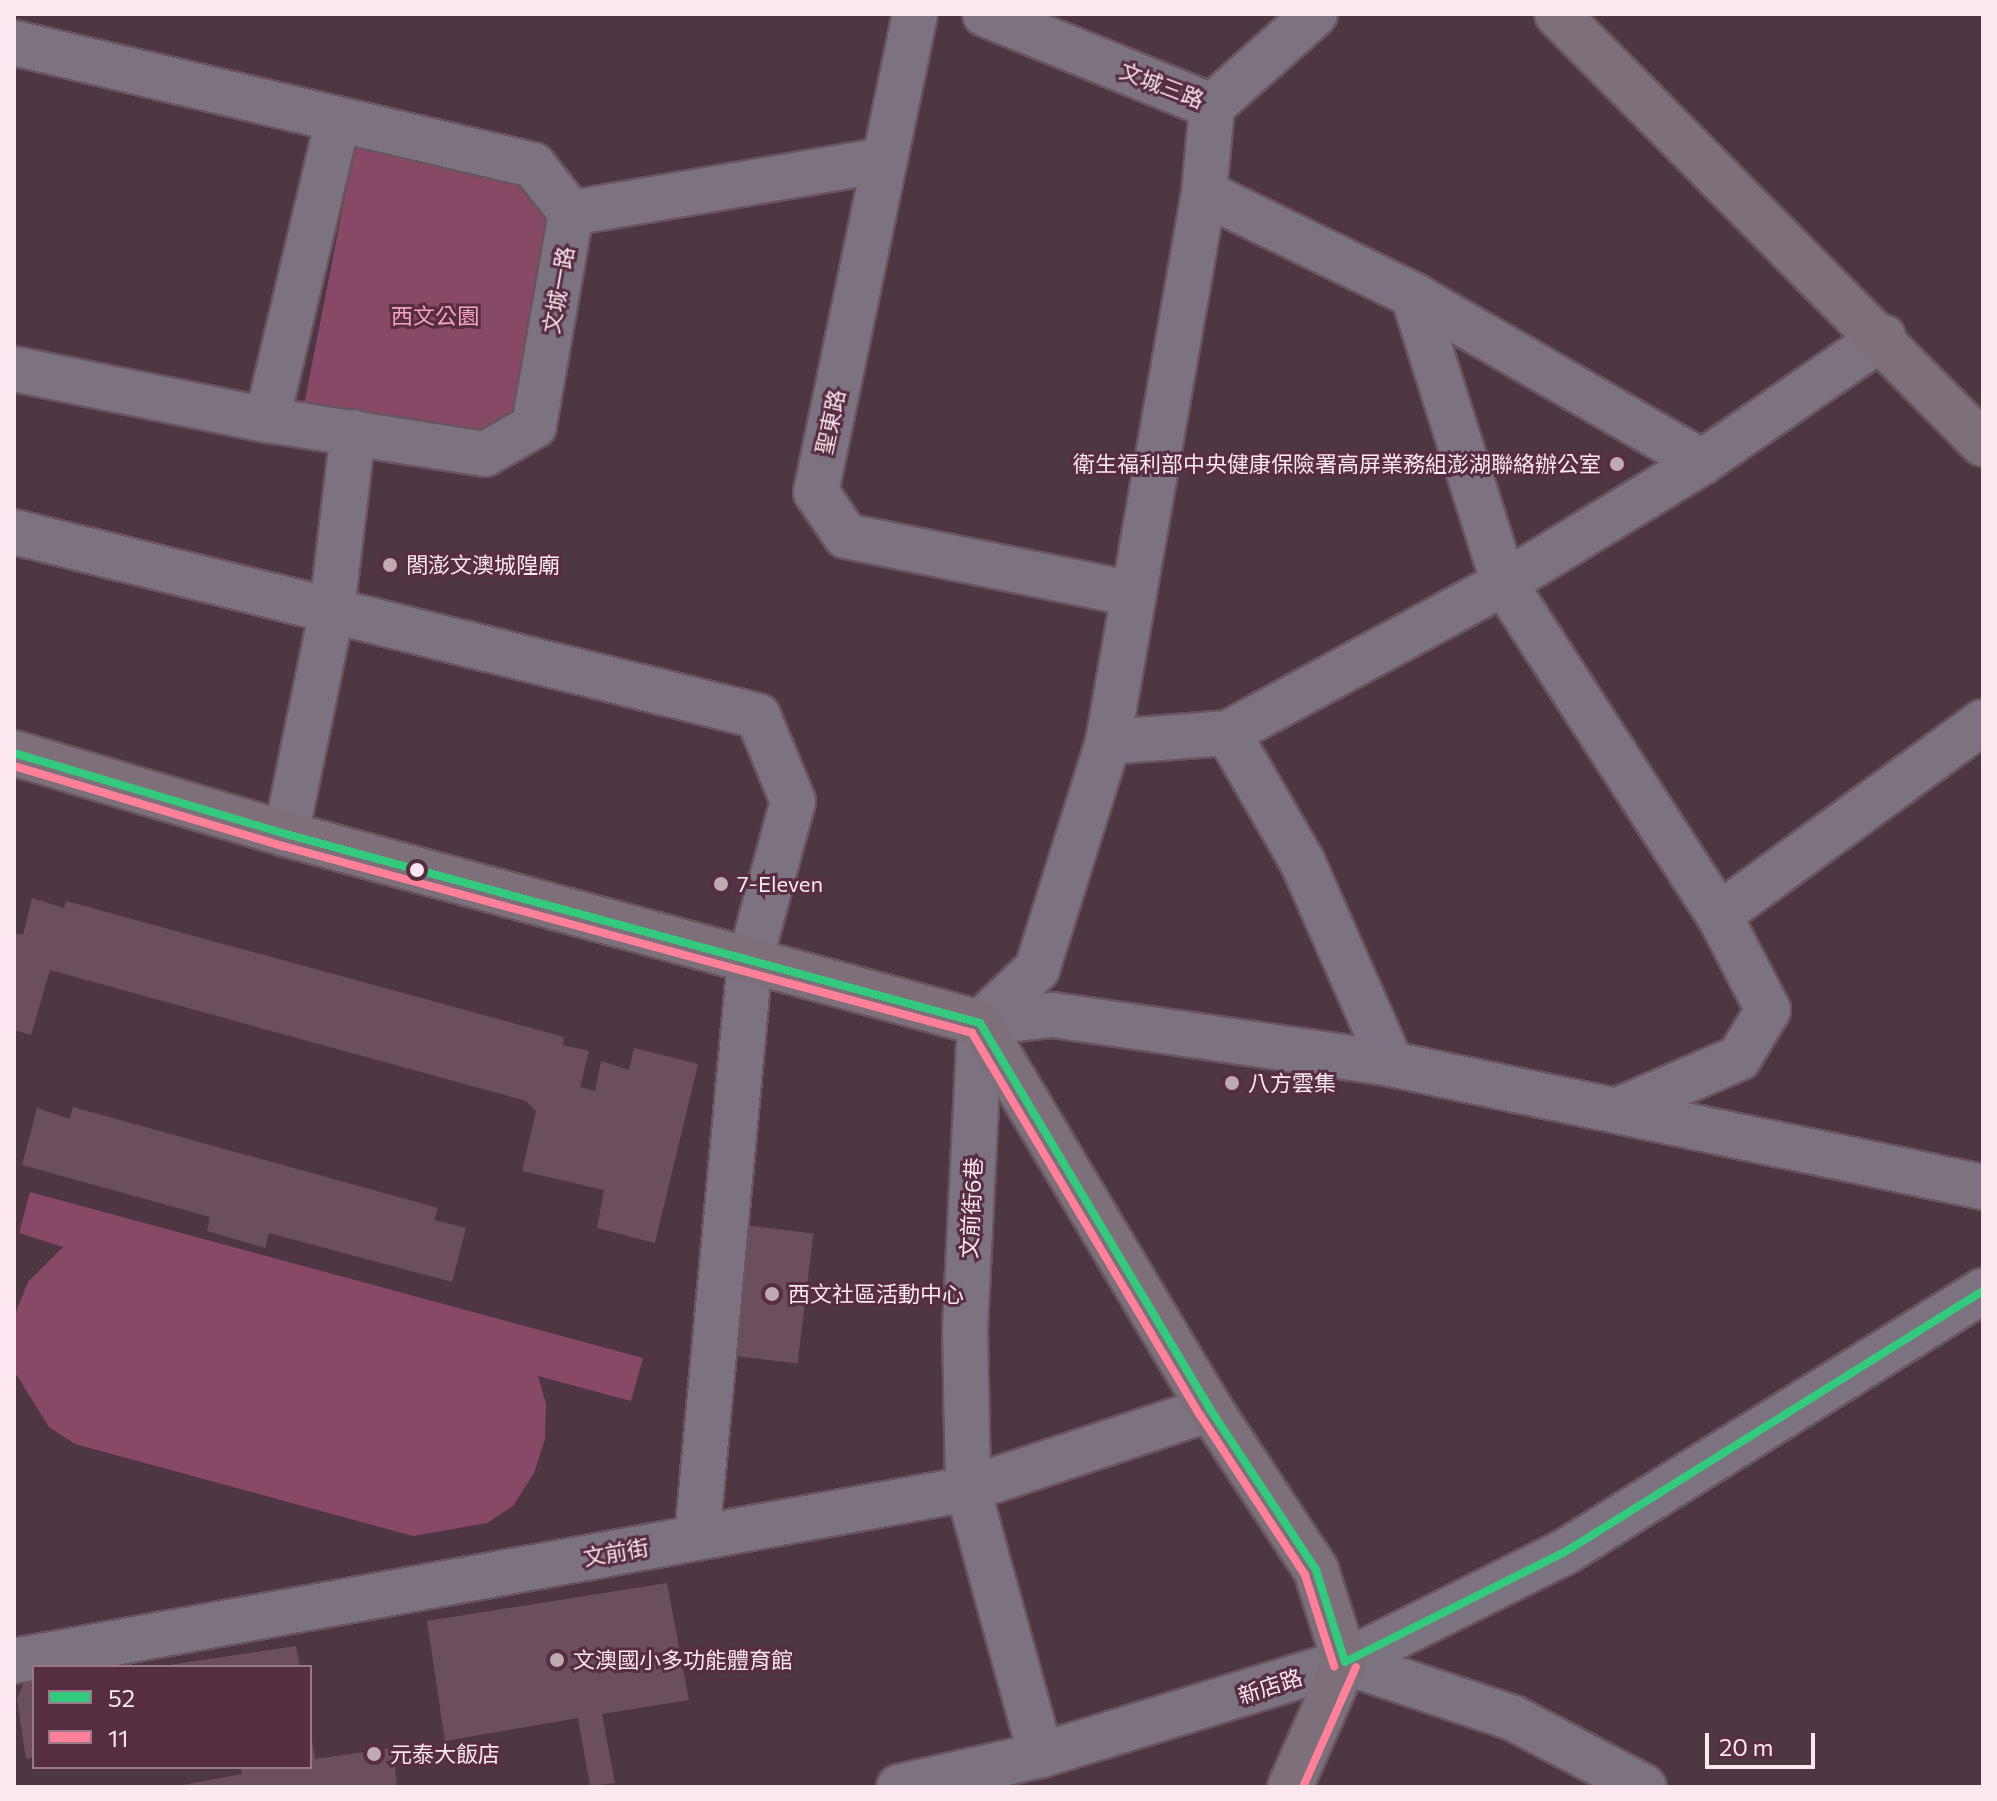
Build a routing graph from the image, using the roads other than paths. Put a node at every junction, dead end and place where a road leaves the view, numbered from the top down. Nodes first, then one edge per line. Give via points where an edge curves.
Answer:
1 (915, 14) edge
2 (985, 14) edge
3 (1315, 14) edge
4 (1557, 14) edge
5 (14, 43) edge
6 (1212, 106) junction
7 (338, 120) junction
8 (885, 160) junction
9 (1204, 193) junction
10 (571, 213) junction
11 (1413, 295) junction
12 (1883, 337) junction
13 (14, 369) edge
14 (267, 420) junction
15 (353, 432) junction
16 (1983, 444) edge
17 (1702, 462) junction
18 (14, 532) edge
19 (1504, 583) junction
20 (1133, 594) junction
21 (332, 609) junction
22 (1983, 722) edge
23 (1228, 733) junction
24 (1108, 742) junction
25 (14, 753) edge
26 (286, 834) junction
27 (1719, 915) junction
28 (750, 960) junction
29 (980, 1023) junction
30 (1391, 1064) junction
31 (1623, 1108) junction
32 (1983, 1187) edge
33 (1983, 1291) edge
34 (1210, 1409) junction
35 (968, 1489) junction
36 (697, 1538) junction
37 (14, 1661) edge
38 (1345, 1662) junction
39 (1041, 1755) junction
40 (910, 1786) edge
41 (1290, 1787) edge
42 (1644, 1787) edge

1 - 8 street, 聖東路
2 - 6 street, 文城三路
3 - 6 street, 文城三路
4 - 12 main road
5 - 7 street
6 - 9 street
7 - 10 street via 533,165
7 - 14 street
8 - 10 street
8 - 20 street, 聖東路 via 816,492 846,536
9 - 11 street
9 - 20 street
10 - 15 street, 文城一路 via 534,426 485,454
11 - 17 street
11 - 19 street
12 - 16 main road
12 - 17 street
13 - 14 street, 文城一路
14 - 15 street, 文城一路
15 - 21 street
17 - 19 street
18 - 21 street
19 - 23 street
19 - 27 street
20 - 24 street
21 - 26 street
21 - 28 street via 758,716 793,801
22 - 27 street
23 - 24 street
23 - 30 street via 1302,861
24 - 29 street via 1037,969
25 - 26 main road
26 - 28 main road
27 - 31 street via 1768,1010 1739,1058
28 - 29 main road
28 - 36 street
29 - 30 street via 1053,1015
29 - 34 main road
29 - 35 street, 文前街6巷 via 965,1328
30 - 31 street
31 - 32 street
33 - 38 street, 新店路 via 1565,1552
34 - 35 street, 文前街
34 - 38 main road via 1316,1570
35 - 36 street, 文前街
35 - 39 street, 文前街6巷
36 - 37 street, 文前街
38 - 39 street, 新店路
38 - 41 main road
38 - 42 street via 1513,1718
39 - 40 street, 新店路

